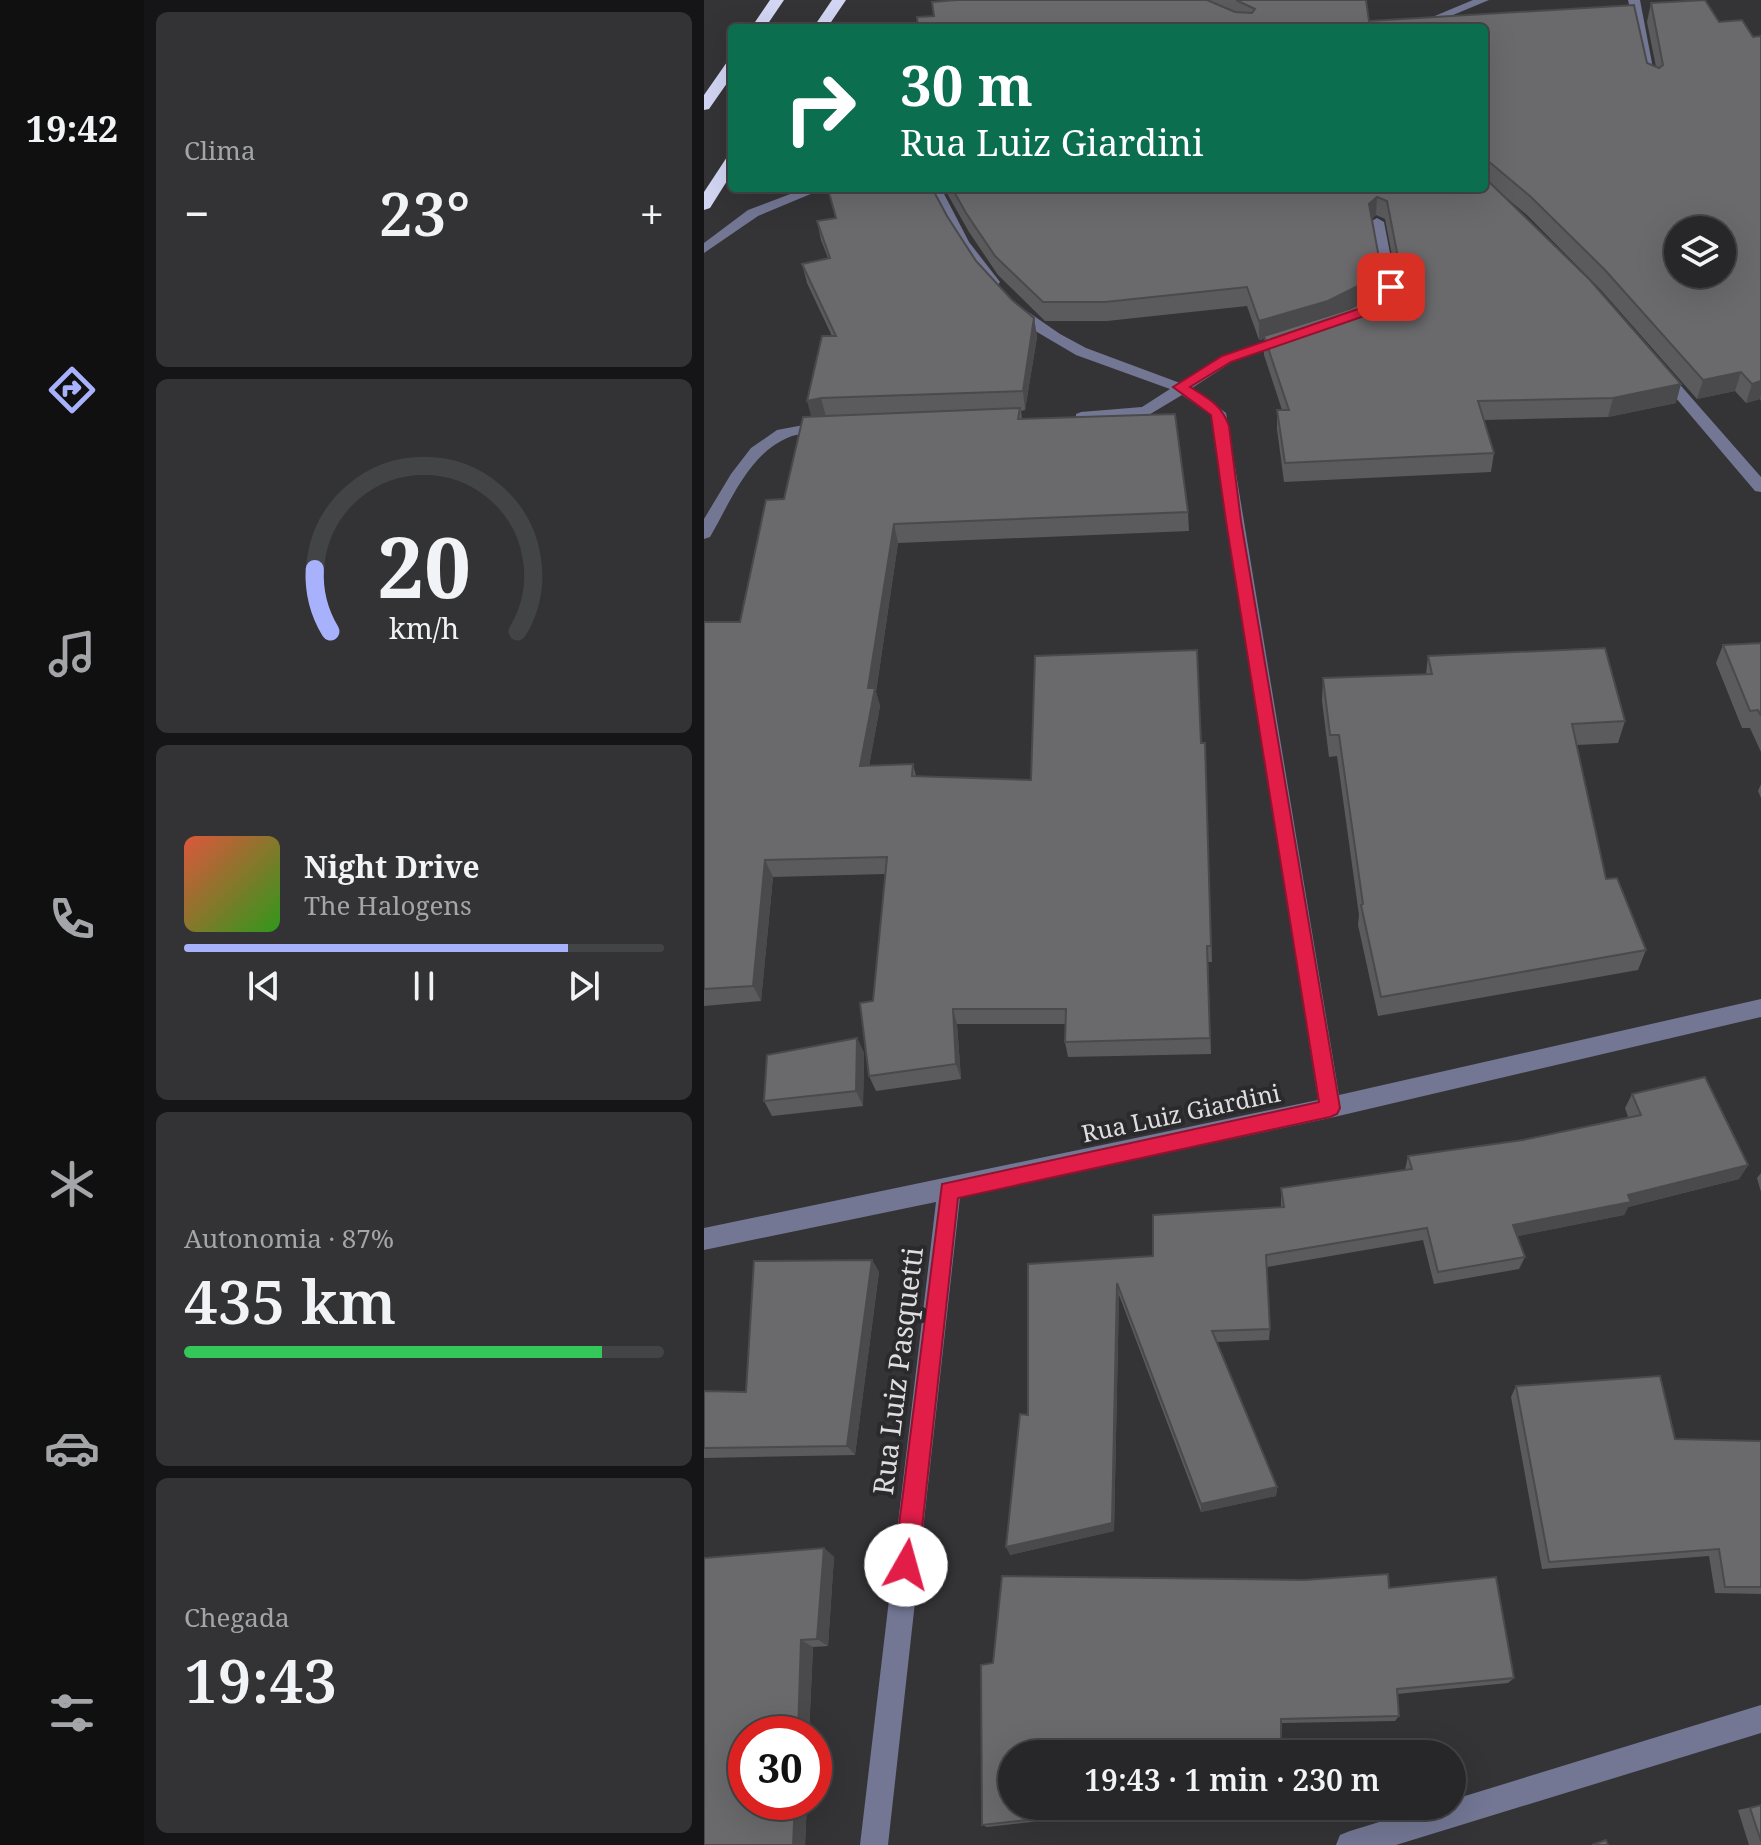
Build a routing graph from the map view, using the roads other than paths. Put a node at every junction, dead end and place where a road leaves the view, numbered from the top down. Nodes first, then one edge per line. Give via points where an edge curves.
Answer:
1 (777, 0) edge
2 (839, 0) edge
3 (1483, 0) edge
4 (1634, 0) edge
5 (761, 24) edge
6 (823, 24) edge
7 (1422, 24) edge
8 (728, 71) edge
9 (1652, 81) edge
10 (704, 106) edge
11 (728, 166) edge
12 (808, 192) edge
13 (936, 192) edge
14 (704, 205) edge
15 (1377, 222) edge
16 (704, 249) edge
17 (1365, 311) edge
18 (1307, 331) edge
19 (1655, 365) edge
20 (1180, 387) junction
21 (1062, 418) edge
22 (842, 425) edge
23 (1761, 487) edge
24 (704, 533) edge
25 (1761, 1008) edge
26 (1330, 1108) junction
27 (949, 1191) junction
28 (704, 1239) edge
29 (1761, 1719) edge
30 (874, 1845) edge
31 (1350, 1845) edge

1 - 5 highway
2 - 6 highway
3 - 7 street
4 - 9 street
8 - 10 highway
11 - 14 highway
12 - 16 street via 753,213
13 - 20 street via 963,243 1035,326 1072,348
15 - 17 street via 1391,295
18 - 20 street via 1227,359
19 - 23 street
20 - 21 street via 1147,411
20 - 26 street via 1211,406 1222,426
22 - 24 street via 797,430 765,444
25 - 26 street, Rua Luiz Giardini
26 - 27 street, Rua Luiz Giardini
27 - 28 street, Rua Luiz Giardini
27 - 30 street, Rua Luiz Pasquetti
29 - 31 street

